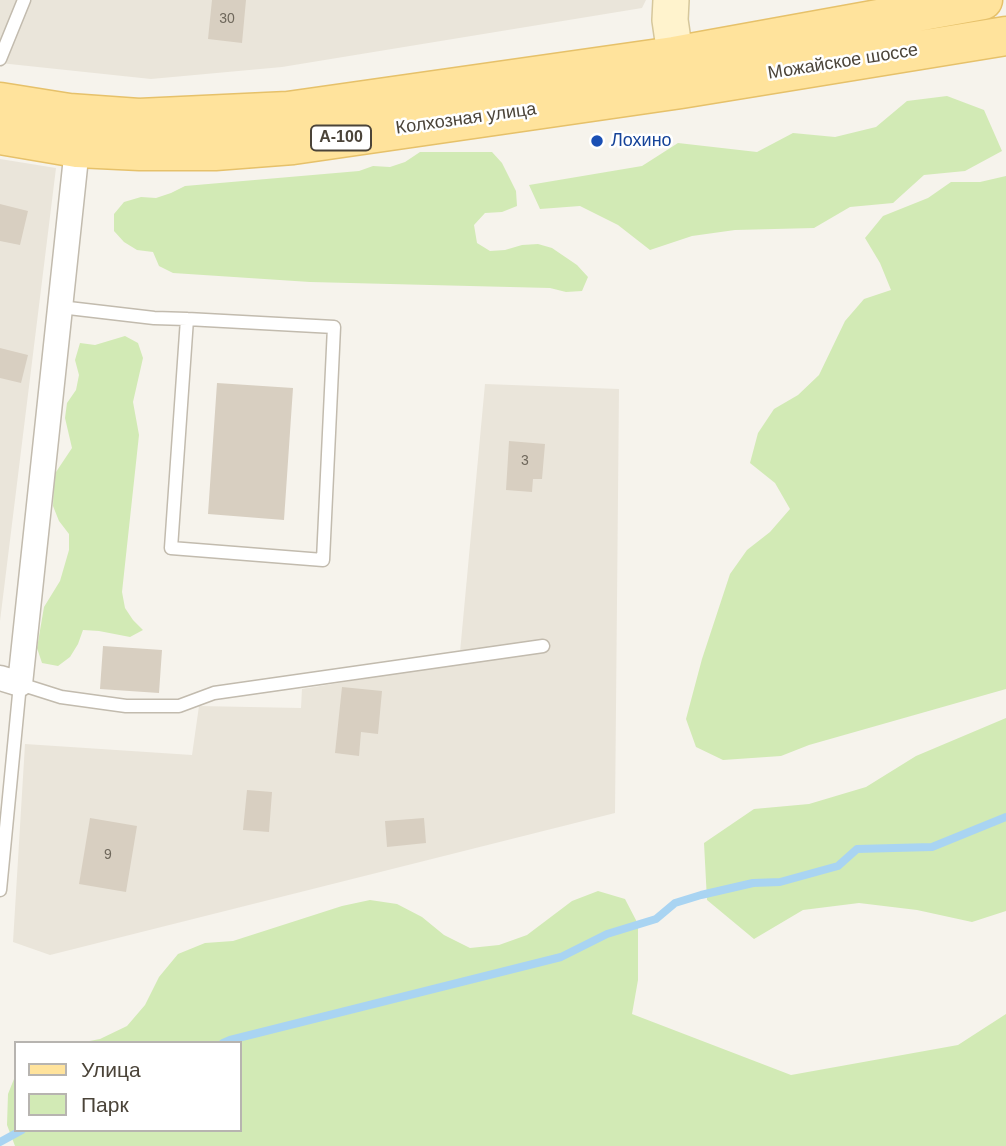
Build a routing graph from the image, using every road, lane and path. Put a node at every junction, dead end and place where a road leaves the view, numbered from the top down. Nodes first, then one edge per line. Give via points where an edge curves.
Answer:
1 (24, 0) edge
2 (671, 0) edge
3 (983, 0) edge
4 (1006, 36) edge
5 (0, 59) edge
6 (678, 72) junction
7 (0, 102) edge
8 (0, 135) edge
9 (77, 148) junction
10 (60, 307) junction
11 (187, 319) junction
12 (543, 646) dead end
13 (10, 681) edge
14 (0, 890) edge

1 - 5 lane
2 - 6 street
3 - 6 main road, Можайское шоссе
4 - 6 main road, Можайское шоссе
6 - 7 main road, Колхозная улица / А-100 via 288,111 139,118
6 - 9 main road, Колхозная улица / А-100 via 293,145 215,150
8 - 9 main road, Колхозная улица / А-100
9 - 10 street
10 - 11 lane
10 - 13 street
11 - 11 lane via 171,548 323,560 334,327
12 - 13 lane via 214,693 179,706 126,706 61,697
13 - 14 lane

